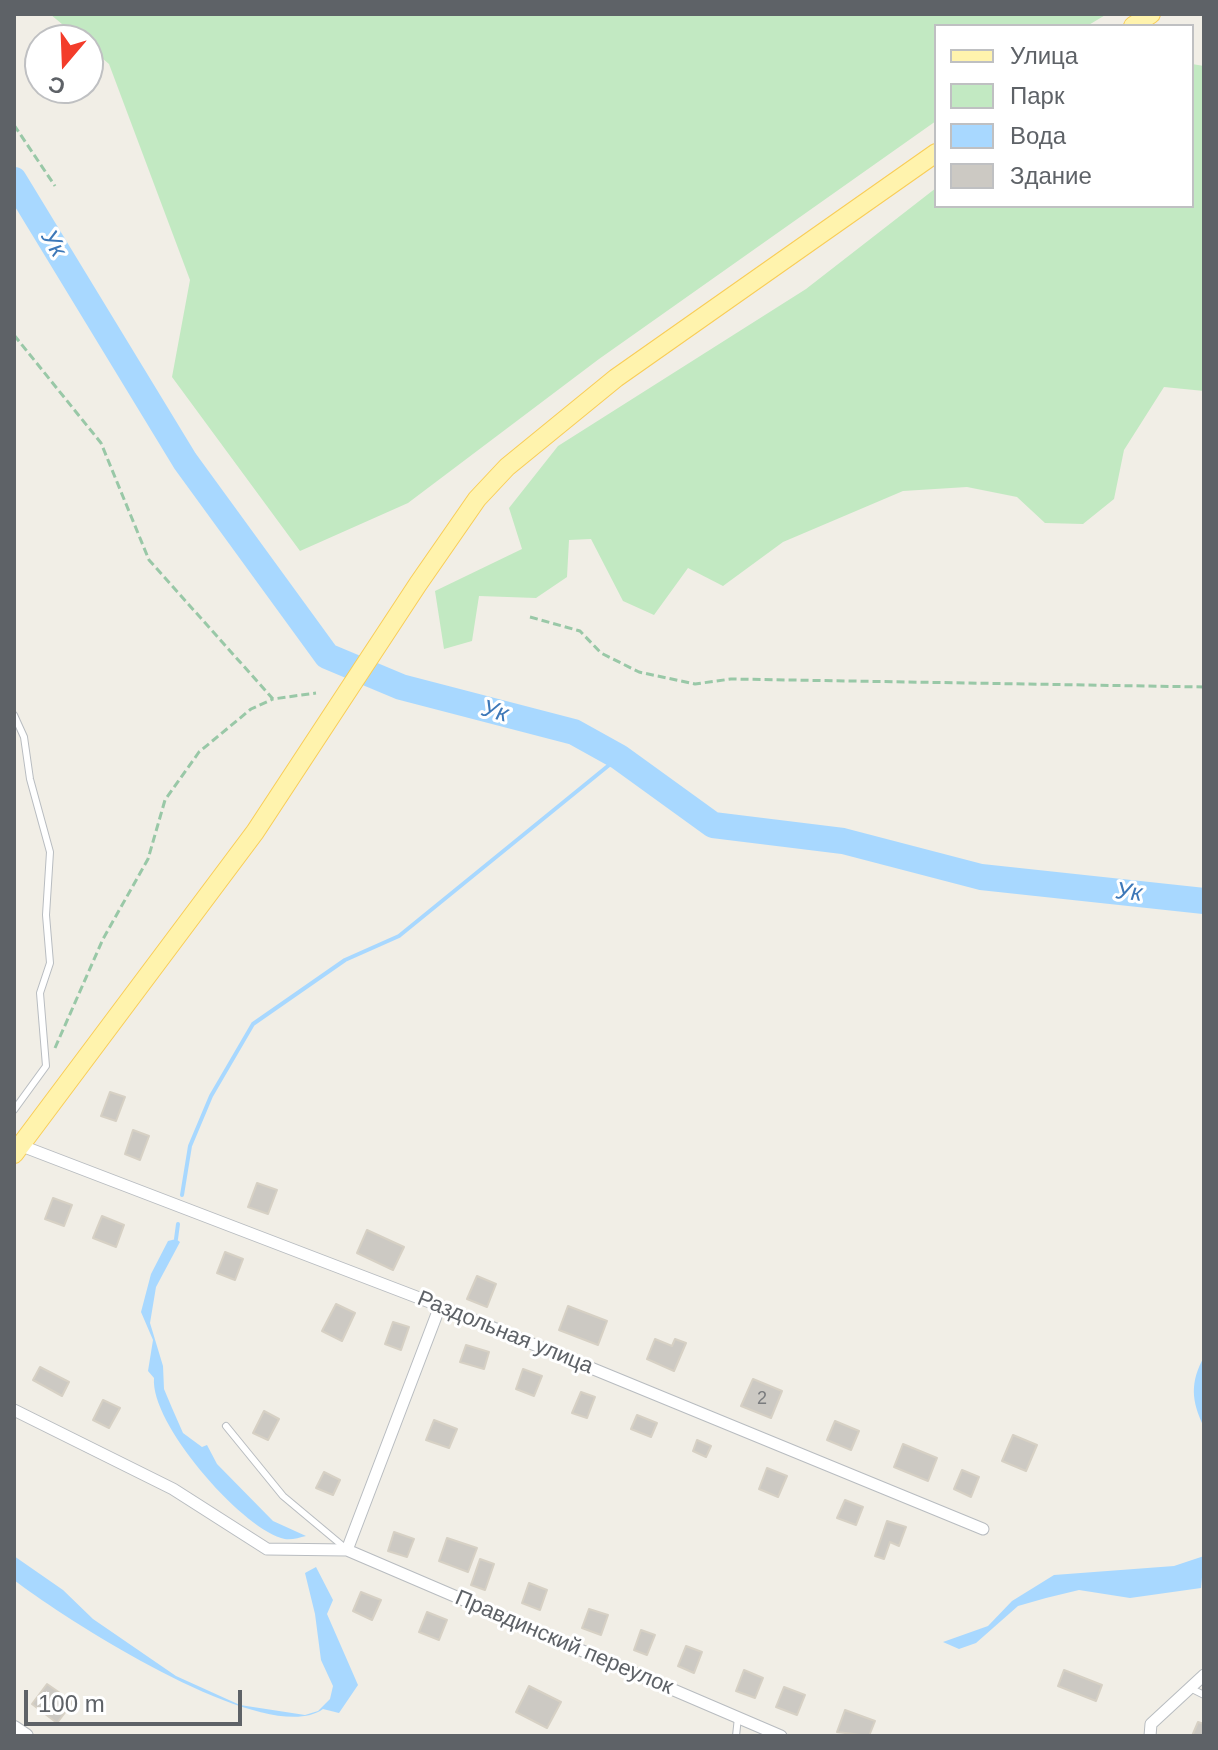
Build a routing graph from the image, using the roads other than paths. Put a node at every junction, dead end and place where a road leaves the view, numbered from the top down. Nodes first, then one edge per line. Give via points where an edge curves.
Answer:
1 (934, 154) edge
2 (14, 715) edge
3 (14, 1110) edge
4 (18, 1150) edge
5 (440, 1306) junction
6 (14, 1410) edge
7 (226, 1426) dead end
8 (983, 1529) dead end
9 (347, 1550) junction
10 (1204, 1675) edge
11 (1190, 1688) junction
12 (1204, 1695) edge
13 (738, 1717) junction
14 (14, 1728) edge
15 (26, 1736) edge
16 (736, 1736) edge
17 (781, 1736) edge
18 (1150, 1736) edge

1 - 4 main road via 616,378 542,434 477,499 255,832
2 - 3 lane via 24,737 50,852 50,963 40,993 46,1066
4 - 5 street, Раздольная улица
5 - 8 street, Раздольная улица
5 - 9 street
6 - 9 street, Правдинский переулок via 173,1489 267,1549
7 - 9 lane via 283,1496
9 - 13 street, Правдинский переулок
10 - 11 street
11 - 12 lane
11 - 18 street via 1151,1724
13 - 16 lane
13 - 17 street, Правдинский переулок
14 - 15 street

